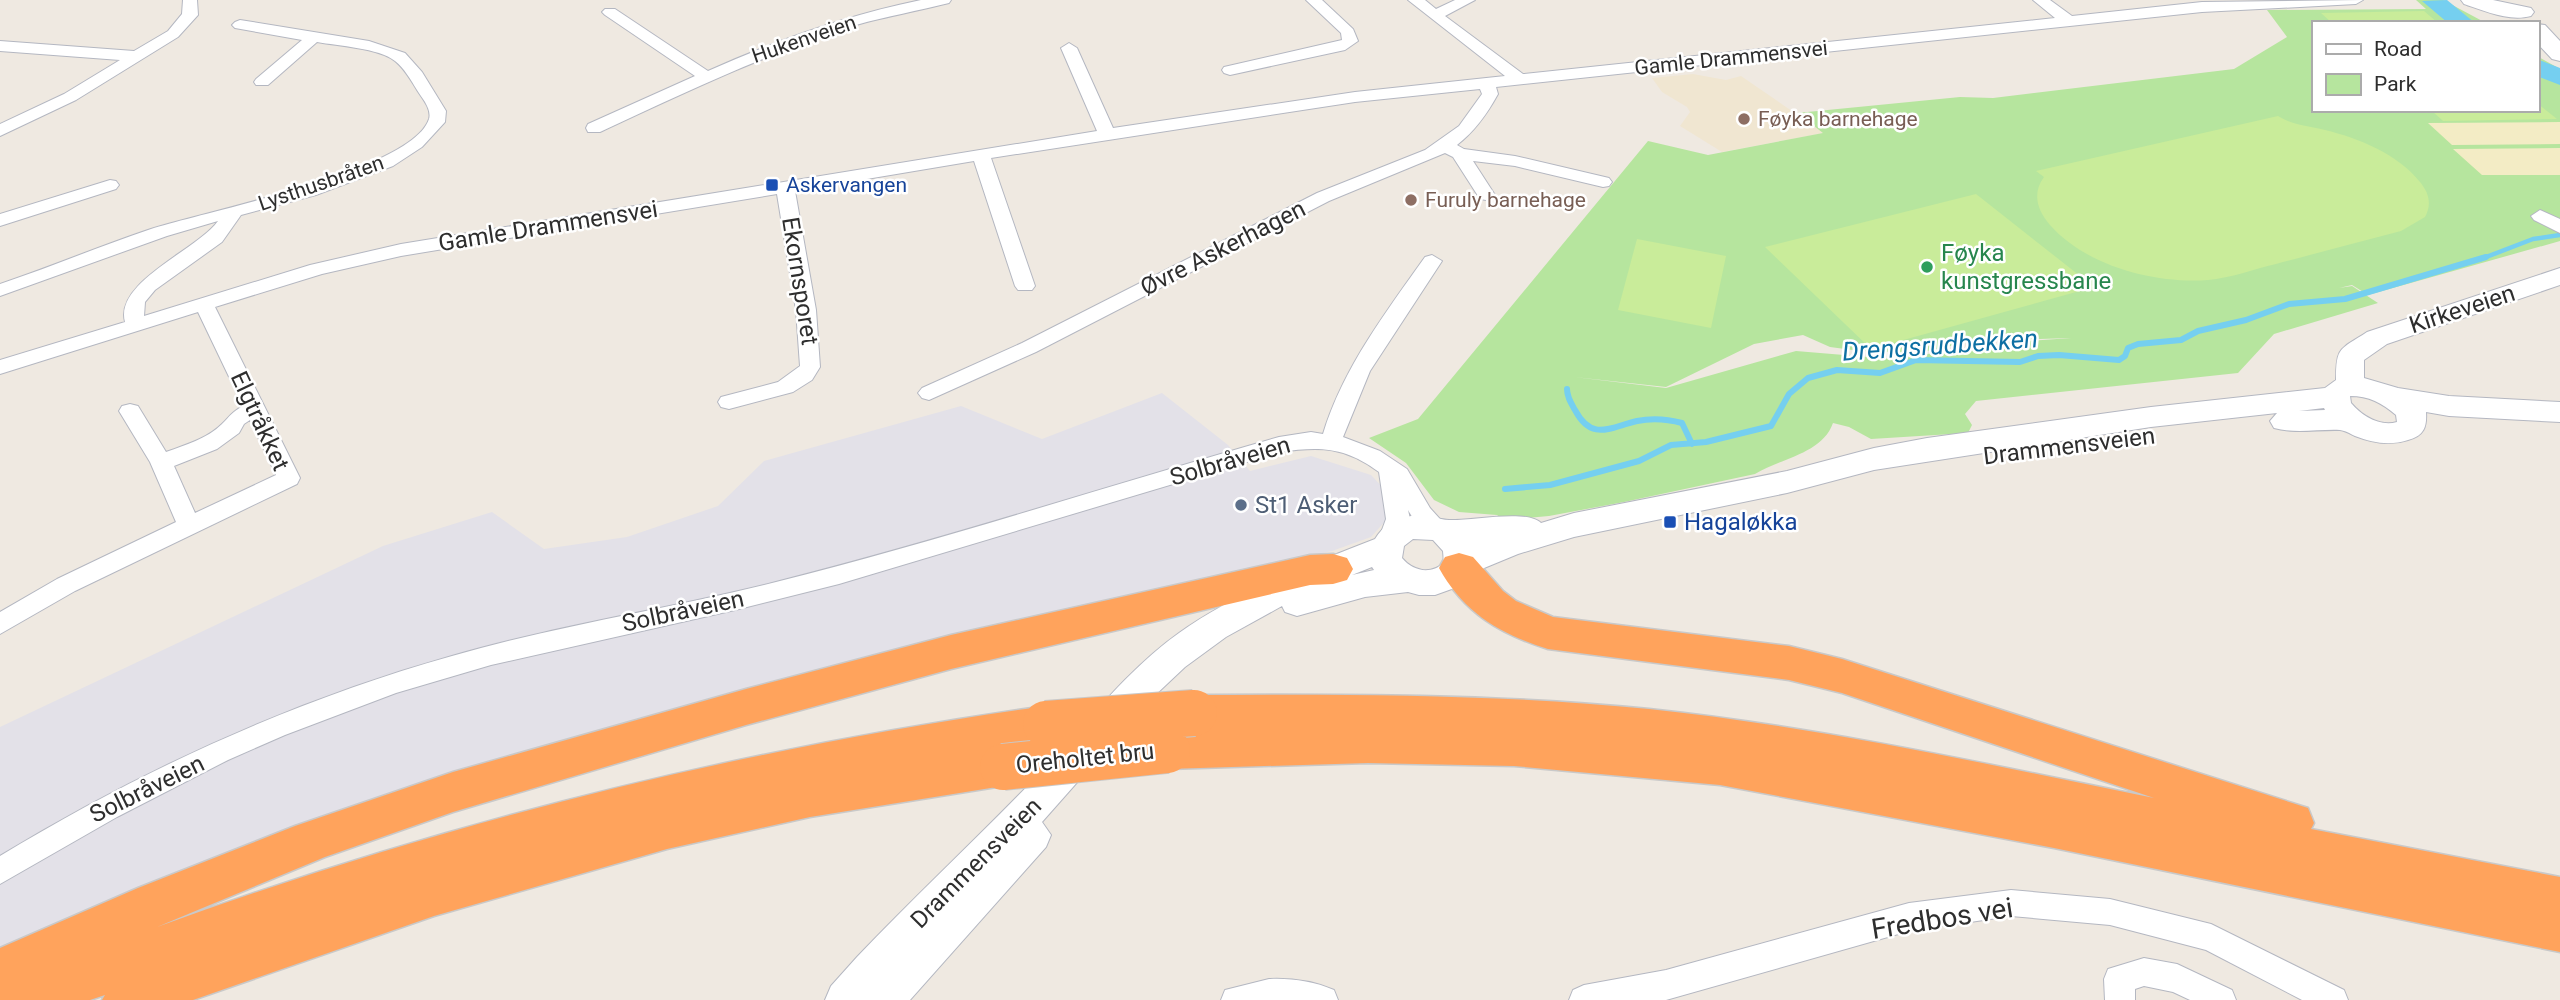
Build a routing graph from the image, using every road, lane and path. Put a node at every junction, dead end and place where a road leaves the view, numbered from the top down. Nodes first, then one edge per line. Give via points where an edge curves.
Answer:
1 (190, 0) edge
2 (944, 0) edge
3 (1313, 0) edge
4 (1415, 0) edge
5 (1468, 0) edge
6 (2040, 0) edge
7 (2356, 0) edge
8 (2471, 0) edge
9 (2171, 5) edge
10 (610, 12) dead end
11 (2529, 13) edge
12 (1434, 15) junction
13 (2070, 22) junction
14 (240, 25) dead end
15 (2539, 26) edge
16 (314, 37) junction
17 (0, 46) edge
18 (1069, 48) dead end
19 (2560, 54) edge
20 (137, 56) junction
21 (1230, 70) dead end
22 (706, 76) junction
23 (1518, 78) junction
24 (262, 82) dead end
25 (1486, 82) junction
26 (594, 128) dead end
27 (0, 131) edge
28 (1107, 134) junction
29 (1452, 150) junction
30 (981, 156) junction
31 (1602, 182) dead end
32 (110, 185) dead end
33 (785, 187) junction
34 (1486, 195) dead end
35 (235, 211) junction
36 (0, 220) edge
37 (1432, 261) dead end
38 (2560, 276) edge
39 (1025, 286) dead end
40 (0, 290) edge
41 (203, 303) junction
42 (136, 324) junction
43 (2367, 347) junction
44 (0, 367) edge
45 (929, 393) dead end
46 (2390, 395) junction
47 (2345, 401) junction
48 (729, 402) dead end
49 (255, 408) junction
50 (130, 411) dead end
51 (2560, 412) edge
52 (2412, 426) junction
53 (2560, 429) edge
54 (1331, 442) junction
55 (161, 462) junction
56 (1389, 468) junction
57 (189, 526) junction
58 (1388, 543) junction
59 (1463, 565) junction
60 (1333, 569) junction
61 (1405, 580) junction
62 (0, 624) edge
63 (0, 871) edge
64 (2515, 891) junction
65 (2560, 899) edge
66 (2560, 929) edge
67 (0, 973) edge
68 (25, 1000) edge
69 (128, 1000) edge
70 (846, 1000) edge
71 (882, 1000) edge
72 (1236, 1000) edge
73 (1323, 1000) edge
74 (1584, 1000) edge
75 (2120, 1000) edge
76 (2221, 1000) edge
77 (2333, 1000) edge

1 - 20 street via 190,15 179,29
2 - 22 street, Hukenveien via 888,10
3 - 21 street via 1348,32 1350,41 1345,46
4 - 12 street
5 - 12 street
6 - 13 street
7 - 9 street, Gamle Drammensvei
8 - 11 main road
9 - 13 street, Gamle Drammensvei
10 - 22 street
12 - 23 street
13 - 23 street, Gamle Drammensvei
14 - 16 street, Lysthusbråten
15 - 19 main road
16 - 24 street
16 - 35 street, Lysthusbråten via 399,56 438,111 438,122 412,147 363,173
17 - 20 street
18 - 28 street
20 - 27 street via 70,97
22 - 26 street, Hukenveien
23 - 25 street, Gamle Drammensvei
25 - 28 street, Gamle Drammensvei
25 - 29 street, Øvre Askerhagen via 1490,94
28 - 30 street, Gamle Drammensvei
29 - 31 street
29 - 34 street
29 - 45 street, Øvre Askerhagen via 1324,196 1072,327
30 - 33 street, Gamle Drammensvei
30 - 39 street
32 - 36 street
33 - 41 street, Gamle Drammensvei via 401,250
33 - 48 street, Ekornsporet via 808,324 810,369 783,388
35 - 40 street, Lysthusbråten via 160,232
35 - 42 street, Lysthusbråten via 215,238 148,286 135,301
37 - 54 street via 1373,350 1340,411
38 - 43 main road, Kirkeveien via 2385,334
41 - 42 street, Gamle Drammensvei
41 - 49 street, Elgtråkket
42 - 44 street, Gamle Drammensvei
43 - 46 main road via 2378,360
43 - 47 main road, Kirkeveien via 2350,356
46 - 47 main road via 2370,388
46 - 51 main road via 2449,405
46 - 52 main road via 2410,412
47 - 52 main road via 2370,429 2404,432
47 - 59 main road, Drammensveien via 2294,421 1787,482 1574,525 1507,545
49 - 55 street via 209,444
49 - 57 street, Elgtråkket via 289,478
50 - 55 street
52 - 53 main road
54 - 56 street, Solbråveien via 1356,448
54 - 63 street, Solbråveien via 1279,445 838,575 450,666 290,723 186,768 105,808
55 - 57 street
56 - 58 street via 1398,519
56 - 59 street, Solbråveien via 1399,475 1422,514
57 - 62 street, Elgtråkket via 66,585
58 - 59 main road, Drammensveien via 1404,529 1420,527
58 - 60 main road, Drammensveien
58 - 61 main road via 1388,566
59 - 61 main road, Drammensveien via 1442,581
59 - 64 highway via 1548,633 1788,663 1843,676 2227,804
60 - 67 highway via 1310,570 951,652 453,792 179,894
60 - 70 main road, Drammensveien via 1222,622 1150,678
61 - 71 main road, Drammensveien via 1365,584 1284,608 1231,636 1200,659 1174,680
64 - 65 highway
64 - 68 highway, Oreholtet bru, bridge via 2046,796 1716,736 1511,717 1194,713 1046,724 817,760 572,816 383,871
66 - 69 highway, Oreholtet bru, bridge via 1720,766 1514,747 1356,744 1167,750 1003,766 772,805 584,850 375,913
72 - 73 street via 1269,992
74 - 77 street, Fredbos vei via 1666,985 1909,918 2011,903 2110,912 2211,938
75 - 76 street via 2119,979 2144,972 2177,978

